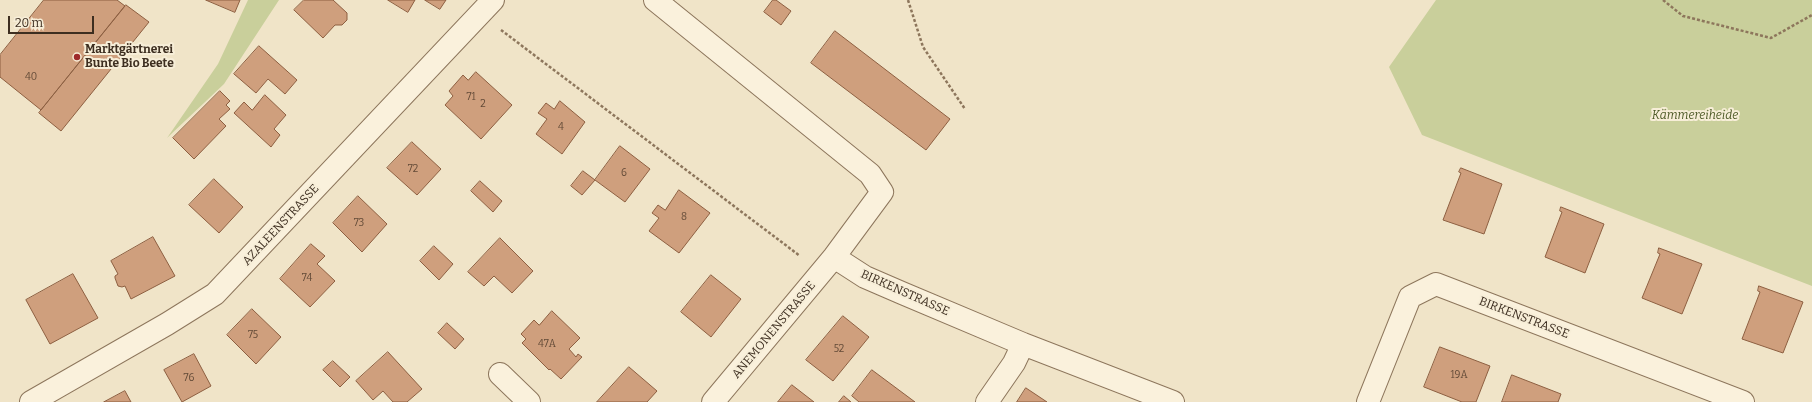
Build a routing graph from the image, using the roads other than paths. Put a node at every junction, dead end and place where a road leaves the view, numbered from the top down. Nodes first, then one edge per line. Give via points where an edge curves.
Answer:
1 (655, 0) edge
2 (486, 7) edge
3 (828, 265) junction
4 (1023, 344) junction
5 (500, 374) dead end
6 (31, 402) edge
7 (529, 402) edge
8 (713, 402) edge
9 (987, 402) edge
10 (1173, 402) edge
11 (1368, 402) edge
12 (1743, 402) edge

1 - 3 street via 870,174 882,192
2 - 6 street, AZALEENSTRASSE via 215,294
3 - 4 street, BIRKENSTRASSE via 865,277
3 - 8 street, ANEMONENSTRASSE
4 - 9 street via 1014,363
4 - 10 street, BIRKENSTRASSE
5 - 7 street
11 - 12 street, BIRKENSTRASSE via 1410,298 1436,284

